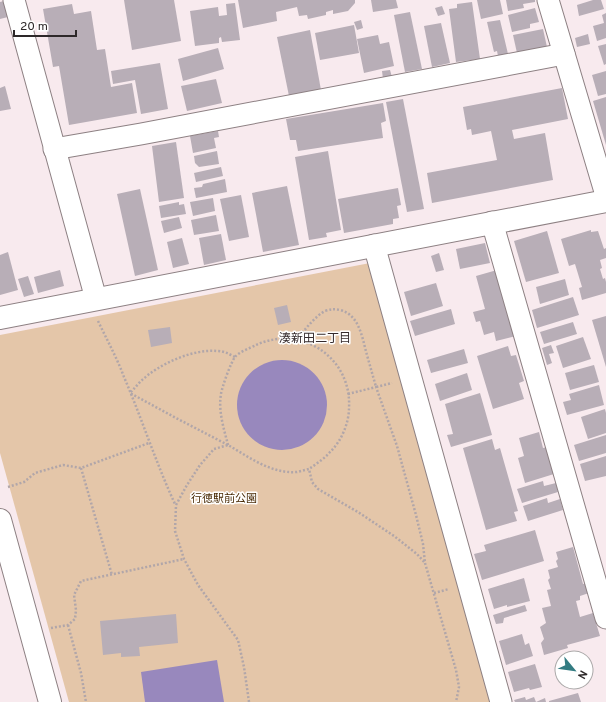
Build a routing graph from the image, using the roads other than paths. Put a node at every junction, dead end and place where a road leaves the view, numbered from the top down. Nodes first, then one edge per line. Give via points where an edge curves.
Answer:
1 (14, 0) edge
2 (548, 0) edge
3 (564, 54) junction
4 (54, 149) junction
5 (606, 195) edge
6 (606, 201) edge
7 (492, 222) junction
8 (374, 245) junction
9 (95, 308) junction
10 (0, 318) edge
11 (0, 520) edge
12 (606, 618) edge
13 (50, 702) edge
14 (501, 702) edge

1 - 4 street
2 - 3 street
3 - 4 street
3 - 5 street
4 - 9 street
6 - 7 street
7 - 8 street
7 - 12 street
8 - 9 street
8 - 14 street
9 - 10 street
11 - 13 street

